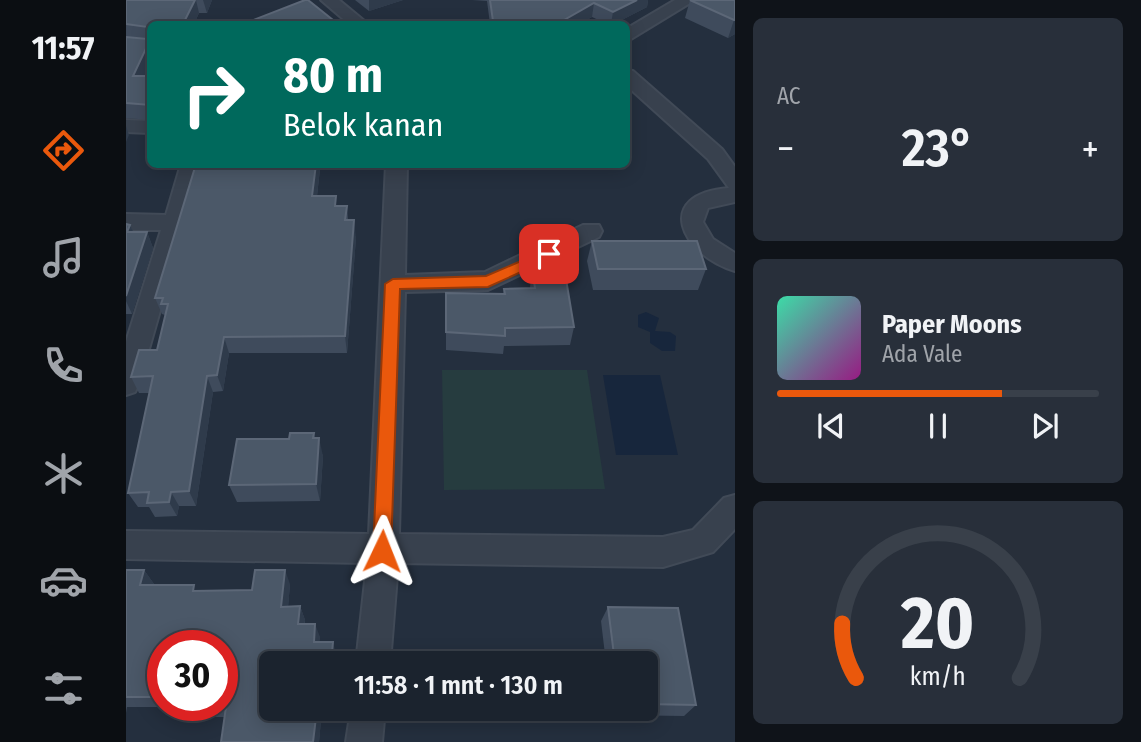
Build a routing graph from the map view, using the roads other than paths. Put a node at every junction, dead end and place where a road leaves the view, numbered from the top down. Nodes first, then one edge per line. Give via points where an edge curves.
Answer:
1 (329, 0) edge
2 (674, 2) edge
3 (355, 21) edge
4 (630, 34) edge
5 (630, 79) edge
6 (126, 126) edge
7 (147, 127) edge
8 (191, 168) edge
9 (397, 168) edge
10 (735, 183) edge
11 (735, 195) edge
12 (126, 222) edge
13 (174, 223) junction
14 (591, 231) dead end
15 (735, 263) edge
16 (393, 284) junction
17 (132, 349) edge
18 (126, 384) edge
19 (735, 508) edge
20 (126, 545) edge
21 (382, 551) junction
22 (374, 651) edge
23 (367, 721) edge
24 (364, 742) edge

1 - 3 street
2 - 4 street
5 - 10 street via 715,154
6 - 7 street
8 - 13 street
9 - 16 street
11 - 15 street via 711,198 699,205 691,226 706,249
12 - 13 street
13 - 17 street
14 - 16 lane via 488,281
16 - 21 street
17 - 18 street
19 - 21 street via 702,542 663,552
20 - 21 street
21 - 22 street
23 - 24 street

